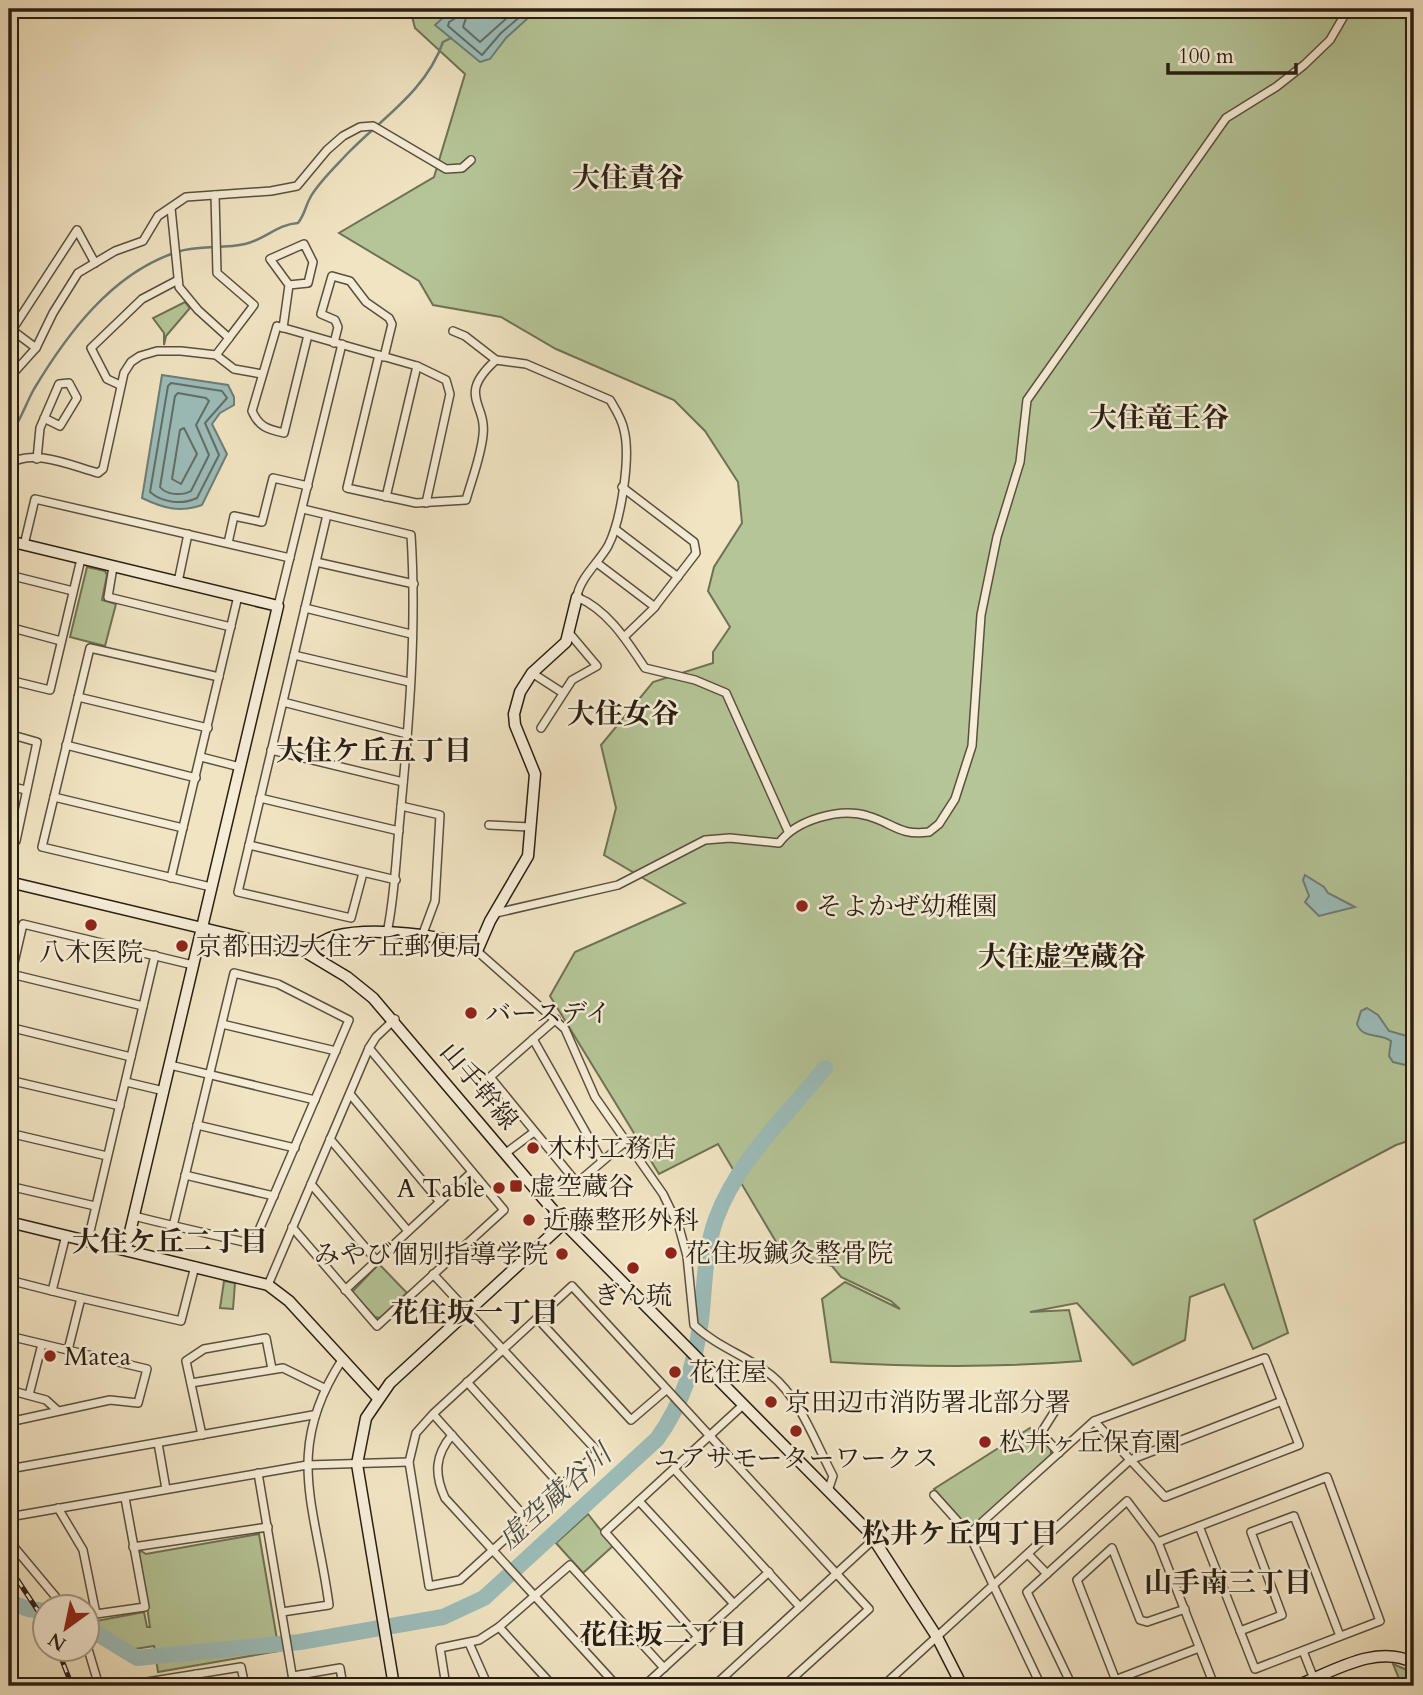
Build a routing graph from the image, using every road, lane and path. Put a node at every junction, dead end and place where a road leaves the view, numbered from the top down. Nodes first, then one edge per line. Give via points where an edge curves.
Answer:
1 (1348, 9) edge
2 (471, 160) dead end
3 (215, 195) junction
4 (171, 208) junction
5 (95, 262) junction
6 (178, 280) junction
7 (289, 285) junction
8 (283, 328) junction
9 (453, 331) dead end
10 (308, 335) junction
11 (229, 338) junction
12 (338, 343) junction
13 (36, 348) junction
14 (216, 355) junction
15 (382, 356) junction
16 (496, 360) junction
17 (417, 366) junction
18 (10, 373) edge
19 (262, 374) junction
20 (120, 385) junction
21 (44, 418) junction
22 (37, 459) junction
23 (9, 464) edge
24 (308, 486) junction
25 (622, 487) junction
26 (386, 497) junction
27 (426, 503) junction
28 (303, 509) junction
29 (327, 515) junction
30 (615, 530) junction
31 (188, 534) junction
32 (9, 541) edge
33 (228, 543) junction
34 (24, 545) junction
35 (290, 558) junction
36 (81, 559) junction
37 (316, 562) junction
38 (597, 563) junction
39 (113, 567) junction
40 (9, 575) edge
41 (678, 577) junction
42 (178, 582) junction
43 (414, 584) junction
44 (73, 591) junction
45 (238, 596) junction
46 (578, 597) junction
47 (278, 606) junction
48 (655, 607) junction
49 (305, 608) junction
50 (9, 627) edge
51 (231, 627) junction
52 (411, 634) junction
53 (570, 634) junction
54 (624, 637) junction
55 (61, 641) junction
56 (294, 655) junction
57 (532, 673) junction
58 (219, 677) junction
59 (9, 680) edge
60 (409, 682) junction
61 (563, 693) junction
62 (78, 697) junction
63 (283, 702) junction
64 (208, 727) junction
65 (541, 728) dead end
66 (9, 734) edge
67 (407, 734) junction
68 (66, 745) junction
69 (271, 750) junction
70 (201, 757) junction
71 (240, 767) junction
72 (196, 778) junction
73 (403, 782) junction
74 (9, 786) edge
75 (26, 790) junction
76 (54, 797) junction
77 (260, 798) junction
78 (401, 806) junction
79 (489, 825) dead end
80 (531, 827) junction
81 (183, 828) junction
82 (399, 831) junction
83 (788, 831) junction
84 (9, 839) edge
85 (249, 845) junction
86 (363, 873) junction
87 (171, 878) junction
88 (396, 880) junction
89 (9, 882) edge
90 (211, 887) junction
91 (496, 913) junction
92 (202, 927) junction
93 (387, 934) junction
94 (422, 936) junction
95 (477, 951) junction
96 (307, 953) junction
97 (155, 955) junction
98 (193, 965) junction
99 (11, 974) junction
100 (9, 984) edge
101 (143, 1006) junction
102 (556, 1019) junction
103 (395, 1020) junction
104 (222, 1024) junction
105 (9, 1027) edge
106 (533, 1039) junction
107 (369, 1048) junction
108 (336, 1051) junction
109 (131, 1057) junction
110 (170, 1065) junction
111 (209, 1075) junction
112 (9, 1080) edge
113 (126, 1082) junction
114 (164, 1091) junction
115 (350, 1094) junction
116 (315, 1100) junction
117 (120, 1106) junction
118 (197, 1125) junction
119 (534, 1132) junction
120 (9, 1133) edge
121 (330, 1139) junction
122 (625, 1142) junction
123 (295, 1148) junction
124 (506, 1153) junction
125 (107, 1156) junction
126 (602, 1161) junction
127 (472, 1172) junction
128 (185, 1175) junction
129 (311, 1184) junction
130 (9, 1186) edge
131 (274, 1196) junction
132 (440, 1202) junction
133 (95, 1206) junction
134 (134, 1216) junction
135 (9, 1222) edge
136 (564, 1223) junction
137 (173, 1226) junction
138 (292, 1227) junction
139 (408, 1231) junction
140 (66, 1236) junction
141 (88, 1240) junction
142 (126, 1249) junction
143 (376, 1260) junction
144 (195, 1266) junction
145 (433, 1275) junction
146 (9, 1280) edge
147 (268, 1285) junction
148 (345, 1290) junction
149 (52, 1291) junction
150 (81, 1298) junction
151 (466, 1311) junction
152 (537, 1318) junction
153 (9, 1336) edge
154 (42, 1344) junction
155 (68, 1350) junction
156 (503, 1350) junction
157 (342, 1360) junction
158 (272, 1369) junction
159 (467, 1382) junction
160 (191, 1383) junction
161 (324, 1388) junction
162 (9, 1390) edge
163 (666, 1390) junction
164 (29, 1395) junction
165 (1065, 1395) dead end
166 (378, 1398) junction
167 (1282, 1401) junction
168 (743, 1405) junction
169 (57, 1410) junction
170 (433, 1414) junction
171 (313, 1415) junction
172 (1094, 1421) junction
173 (9, 1422) edge
174 (202, 1435) junction
175 (452, 1435) junction
176 (709, 1437) junction
177 (158, 1443) junction
178 (1059, 1453) junction
179 (1130, 1460) junction
180 (409, 1462) junction
181 (358, 1464) junction
182 (307, 1465) junction
183 (9, 1469) edge
184 (674, 1469) junction
185 (258, 1473) junction
186 (166, 1489) junction
187 (828, 1491) junction
188 (934, 1495) dead end
189 (125, 1498) junction
190 (639, 1501) junction
191 (58, 1508) junction
192 (9, 1517) edge
193 (1199, 1526) junction
194 (268, 1527) junction
195 (969, 1534) junction
196 (874, 1539) junction
197 (9, 1541) edge
198 (1158, 1542) junction
199 (132, 1547) junction
200 (494, 1553) junction
201 (1028, 1553) junction
202 (769, 1572) junction
203 (836, 1573) junction
204 (1047, 1574) junction
205 (993, 1585) junction
206 (532, 1592) junction
207 (53, 1594) edge
208 (734, 1604) junction
209 (800, 1606) junction
210 (1185, 1609) junction
211 (282, 1612) junction
212 (499, 1628) junction
213 (1240, 1631) junction
214 (1340, 1636) junction
215 (698, 1637) junction
216 (937, 1637) junction
217 (469, 1643) junction
218 (1199, 1648) junction
219 (1414, 1648) edge
220 (1303, 1651) junction
221 (1411, 1662) edge
222 (92, 1664) edge
223 (664, 1668) junction
224 (196, 1674) junction
225 (292, 1676) junction
226 (1312, 1682) edge
227 (1116, 1683) edge
228 (99, 1686) edge
229 (148, 1686) edge
230 (198, 1686) edge
231 (245, 1686) edge
232 (294, 1686) edge
233 (343, 1686) edge
234 (394, 1686) edge
235 (446, 1686) edge
236 (488, 1686) edge
237 (552, 1686) edge
238 (617, 1686) edge
239 (644, 1686) edge
240 (715, 1686) edge
241 (784, 1686) edge
242 (883, 1686) edge
243 (962, 1686) edge
244 (1041, 1686) edge
245 (1072, 1686) edge
246 (1211, 1686) edge
247 (1296, 1686) edge

1 - 83 street via 1330,40 1304,65 1226,118 1027,400 1020,462 997,537 981,615 972,746 955,799 939,824 929,832 899,832 853,812
2 - 3 street via 462,168 446,169 373,126 360,127 327,150 297,186
3 - 4 street via 186,197
3 - 11 street via 217,273 254,305
4 - 5 street via 158,216 143,241
4 - 6 street
5 - 13 street via 78,273
5 - 13 street via 77,230 12,330
6 - 11 street via 188,299
6 - 20 street via 142,299 91,348 107,379
7 - 7 street via 309,283 313,262 303,244 270,258
7 - 8 street
8 - 10 street
8 - 19 street via 277,326
9 - 16 street
10 - 12 street
10 - 19 street via 284,433 264,429 252,411
11 - 14 street
12 - 15 street
12 - 15 street via 335,320 321,314 332,276 350,281 366,302 389,318 392,324
12 - 24 street
13 - 18 street
14 - 19 street via 234,369
14 - 20 street via 157,351 131,362
15 - 17 street
15 - 26 street via 347,488
16 - 25 street via 526,364 610,400 625,431
16 - 27 street via 480,379 474,399 484,433 466,499
17 - 26 street
17 - 27 street via 446,380 450,394
20 - 22 street via 103,469 98,474 71,463
21 - 21 street via 60,426 77,398 69,383 59,384
21 - 22 street
22 - 23 street via 22,458
24 - 28 street
24 - 33 street via 273,478 262,522 234,516
25 - 30 street
25 - 41 street via 694,542 696,553
26 - 27 street
28 - 29 street
28 - 35 street
29 - 37 street
29 - 43 street via 411,535
30 - 38 street
30 - 41 street
31 - 33 street
31 - 34 street via 35,499
31 - 42 street
32 - 34 street
33 - 35 street
34 - 36 street
35 - 47 street
36 - 39 street
36 - 44 street
37 - 43 street
37 - 49 street
38 - 46 street
38 - 48 street
39 - 42 street
39 - 51 street via 108,597
40 - 44 street
41 - 48 street
42 - 45 street
43 - 52 street
44 - 55 street
45 - 47 street
45 - 51 street
46 - 53 street
46 - 54 street via 594,604
47 - 71 street
48 - 54 street
49 - 52 street
49 - 56 street
50 - 55 street
51 - 58 street
52 - 60 street
53 - 57 street
53 - 61 street via 597,666 572,680
54 - 83 street via 645,668 726,693
55 - 59 street via 50,690
56 - 60 street
56 - 63 street
57 - 61 street
57 - 80 street via 514,714 520,743 535,774
58 - 62 street via 90,648
58 - 64 street
60 - 67 street
61 - 65 street
62 - 64 street
62 - 68 street
63 - 67 street
63 - 69 street
64 - 70 street
66 - 75 street via 37,742
67 - 73 street
68 - 72 street
68 - 76 street
69 - 73 street
69 - 77 street
70 - 71 street
70 - 72 street
71 - 90 street
72 - 81 street
73 - 78 street
74 - 75 street
75 - 84 street via 16,841
76 - 81 street
76 - 87 street via 42,847
77 - 82 street
77 - 85 street
78 - 82 street
78 - 94 street via 440,815 435,901
79 - 80 street
80 - 91 street via 526,863
81 - 87 street
82 - 88 street
83 - 91 street via 779,843 770,844 730,838 705,840 618,885
85 - 86 street
85 - 86 street via 238,892 351,918
86 - 88 street
87 - 90 street
88 - 93 street
89 - 92 street, 山手幹線
90 - 92 street
91 - 95 street
92 - 96 street, 山手幹線
92 - 98 street
93 - 94 street
93 - 96 street via 332,937
94 - 95 street via 456,941
95 - 102 street
96 - 103 street, 山手幹線 via 347,976
97 - 98 street
97 - 99 street via 23,924
97 - 101 street
98 - 110 street
99 - 100 street
99 - 101 street
101 - 109 street
102 - 106 street
102 - 122 street via 574,1046 595,1097
103 - 107 street
103 - 124 street, 山手幹線
104 - 108 street
104 - 108 street via 234,973 278,984 349,1020
104 - 111 street
105 - 109 street
106 - 119 street via 490,1077
106 - 126 street
107 - 115 street
107 - 127 street
108 - 116 street
109 - 113 street
110 - 111 street
110 - 114 street
111 - 116 street
111 - 118 street
112 - 117 street
113 - 114 street
113 - 117 street
114 - 134 street
115 - 121 street
115 - 132 street
116 - 123 street
117 - 125 street
118 - 123 street
118 - 128 street
119 - 124 street
119 - 126 street via 577,1183
120 - 125 street
121 - 129 street
121 - 139 street
122 - 126 street
122 - 187 street via 663,1194 678,1227 687,1256 694,1325 771,1375 784,1389 833,1476
123 - 131 street
124 - 136 street, 山手幹線
125 - 133 street
127 - 132 street
127 - 145 street via 504,1210
128 - 131 street
128 - 137 street
129 - 138 street
129 - 143 street
130 - 133 street
131 - 137 street via 253,1244
132 - 139 street
133 - 141 street
134 - 137 street
134 - 142 street
135 - 140 street
136 - 151 street
136 - 168 street, 山手幹線
138 - 147 street
138 - 148 street
139 - 143 street
140 - 141 street
140 - 149 street
141 - 142 street
142 - 144 street
143 - 148 street
144 - 147 street
144 - 150 street via 181,1321
145 - 148 street via 377,1326
145 - 151 street
146 - 149 street
147 - 157 street via 289,1301
149 - 150 street
150 - 155 street
151 - 156 street
151 - 166 street
152 - 156 street
152 - 163 street via 631,1420
152 - 163 street via 572,1286
153 - 154 street
154 - 155 street
154 - 164 street
155 - 169 street via 147,1369 138,1403 110,1400
156 - 159 street
156 - 159 street via 598,1452 561,1486
157 - 161 street
157 - 166 street
158 - 160 street
158 - 160 street via 267,1338 204,1349 186,1361
158 - 161 street via 283,1368
159 - 170 street
160 - 174 street
161 - 171 street
162 - 164 street
163 - 176 street
164 - 169 street via 46,1400
165 - 178 street via 1041,1433
166 - 181 street via 362,1432
167 - 172 street via 1265,1358
167 - 179 street
167 - 179 street via 1299,1446 1165,1497
168 - 176 street
168 - 187 street, 山手幹線
169 - 173 street
170 - 175 street
170 - 180 street via 416,1433
171 - 174 street
171 - 182 street
172 - 178 street
172 - 179 street
174 - 177 street
175 - 200 street via 439,1450 440,1486 445,1498
175 - 200 street via 527,1519
176 - 184 street
176 - 203 street
177 - 183 street
177 - 186 street
178 - 195 street
179 - 201 street
180 - 181 street
180 - 200 street via 429,1586 460,1580
181 - 182 street
181 - 234 street
182 - 185 street
182 - 211 street via 329,1605
184 - 190 street
184 - 202 street
185 - 186 street
185 - 194 street
186 - 189 street
187 - 196 street, 山手幹線
188 - 195 street
189 - 191 street
189 - 199 street
190 - 208 street
190 - 215 street via 605,1532
191 - 192 street
191 - 199 street via 83,1550 96,1614 145,1607
193 - 198 street
193 - 213 street
193 - 214 street via 1327,1477 1380,1621
194 - 199 street
194 - 211 street
195 - 205 street
196 - 203 street
196 - 216 street, 山手幹線
197 - 207 street
198 - 204 street via 1127,1500
198 - 210 street
200 - 206 street
201 - 204 street
201 - 205 street
202 - 208 street
202 - 209 street
203 - 209 street
203 - 241 street via 869,1609
204 - 245 street via 1027,1592
205 - 216 street
205 - 244 street
206 - 212 street
206 - 223 street via 570,1565
206 - 238 street
208 - 215 street
209 - 240 street
210 - 218 street
210 - 227 street via 1147,1622 1140,1620 1112,1548 1077,1580
211 - 225 street
212 - 217 street
212 - 237 street
213 - 214 street via 1282,1615 1251,1532 1294,1516
213 - 220 street via 1255,1669
214 - 220 street
215 - 223 street
216 - 242 street
216 - 243 street, 山手幹線
217 - 235 street via 440,1648
217 - 236 street
218 - 227 street
218 - 246 street
219 - 221 street
220 - 226 street
221 - 226 street via 1386,1654 1371,1657
222 - 228 street
223 - 239 street
224 - 229 street via 147,1682
224 - 230 street
224 - 231 street via 242,1667
225 - 232 street
225 - 233 street via 340,1668
226 - 247 street

